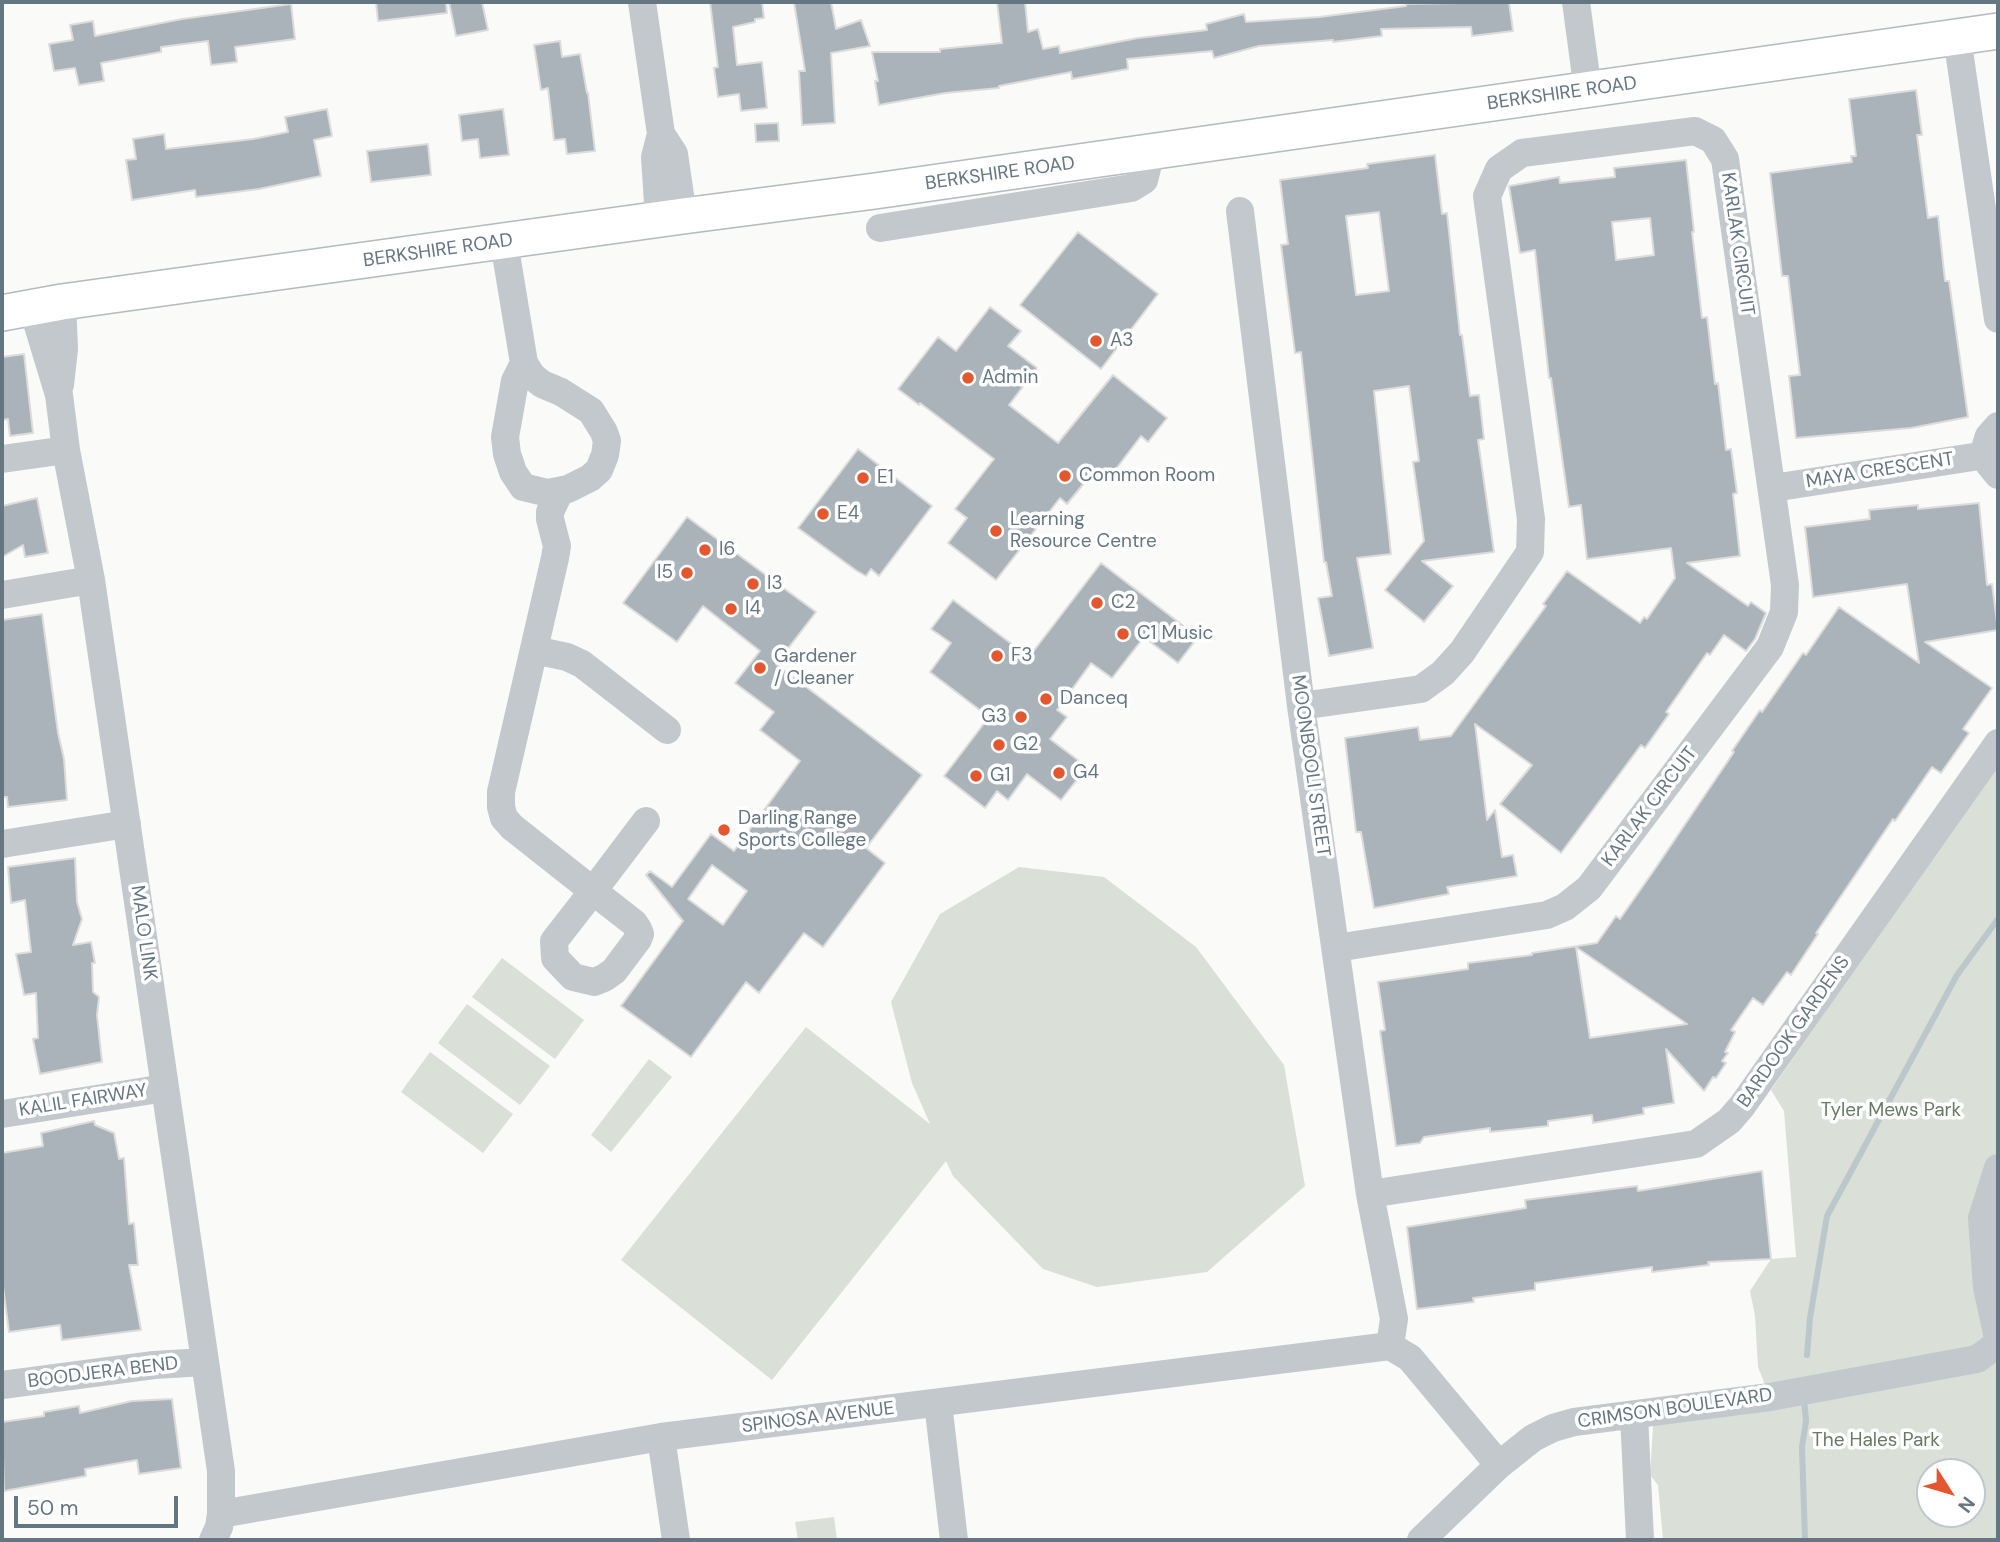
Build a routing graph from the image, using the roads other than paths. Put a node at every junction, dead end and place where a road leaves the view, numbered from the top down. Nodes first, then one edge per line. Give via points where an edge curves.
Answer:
1 (642, 2) edge
2 (1576, 2) edge
3 (1998, 32) edge
4 (1957, 37) junction
5 (1588, 91) junction
6 (1151, 152) junction
7 (856, 194) junction
8 (1240, 211) dead end
9 (671, 218) junction
10 (880, 228) dead end
11 (505, 249) junction
12 (32, 308) edge
13 (1998, 318) edge
14 (524, 363) junction
15 (1998, 426) edge
16 (66, 450) junction
17 (2, 458) edge
18 (1992, 465) edge
19 (1773, 488) junction
20 (560, 491) junction
21 (91, 580) junction
22 (2, 595) edge
23 (534, 650) junction
24 (1301, 706) junction
25 (667, 730) dead end
26 (1998, 743) edge
27 (646, 821) dead end
28 (127, 824) junction
29 (2, 844) edge
30 (1336, 948) junction
31 (165, 1088) junction
32 (2, 1114) edge
33 (1998, 1168) edge
34 (1370, 1194) junction
35 (1998, 1338) edge
36 (1998, 1344) edge
37 (1390, 1346) junction
38 (205, 1362) junction
39 (2, 1385) edge
40 (938, 1403) junction
41 (1634, 1415) junction
42 (661, 1437) junction
43 (1499, 1465) junction
44 (217, 1527) edge
45 (676, 1540) edge
46 (954, 1540) edge
47 (1421, 1540) edge
48 (1640, 1540) edge

1 - 9 street via 661,134 655,157
2 - 5 street
3 - 4 main road, BERKSHIRE ROAD
4 - 5 main road, BERKSHIRE ROAD
4 - 13 street
5 - 6 main road, BERKSHIRE ROAD
6 - 7 main road, BERKSHIRE ROAD
6 - 10 street via 1144,180 1131,188
7 - 9 main road, BERKSHIRE ROAD
7 - 11 street via 858,208
8 - 24 street, MOONBOOLI STREET
9 - 11 main road, BERKSHIRE ROAD
11 - 12 main road, BERKSHIRE ROAD
11 - 14 street
12 - 16 street, MALO LINK via 59,395
14 - 20 street via 509,404 507,454 523,487
14 - 20 street via 542,384 591,411 607,441 599,470
15 - 18 street via 1986,445
16 - 17 street
16 - 21 street, MALO LINK
18 - 19 street, MAYA CRESCENT
19 - 24 street, KARLAK CIRCUIT via 1725,159 1713,140 1695,131 1522,153 1499,169 1487,196 1531,519 1530,552 1462,652 1421,689
19 - 30 street, KARLAK CIRCUIT via 1786,601 1770,646 1589,888 1565,908 1547,915
20 - 23 street via 550,512 557,546
21 - 22 street
21 - 28 street, MALO LINK
23 - 25 street via 582,664
23 - 27 street via 501,792 504,818 593,891
24 - 30 street, MOONBOOLI STREET
26 - 34 street, BARDOOK GARDENS via 1729,1121 1696,1144
28 - 29 street
28 - 31 street, MALO LINK
30 - 34 street, MOONBOOLI STREET
31 - 32 street, KALIL FAIRWAY
31 - 38 street, MALO LINK
33 - 35 street via 1982,1217 1987,1287
34 - 37 street, MOONBOOLI STREET via 1394,1319
36 - 41 street, CRIMSON BOULEVARD via 1977,1359 1770,1397
37 - 40 street, SPINOSA AVENUE
37 - 43 street via 1410,1358
38 - 39 street, BOODJERA BEND
38 - 44 street, MALO LINK via 221,1471
40 - 42 street, SPINOSA AVENUE
40 - 46 street
41 - 43 street, CRIMSON BOULEVARD via 1553,1428
41 - 48 street
42 - 44 street, SPINOSA AVENUE
42 - 45 street
43 - 47 street, CRIMSON BOULEVARD

